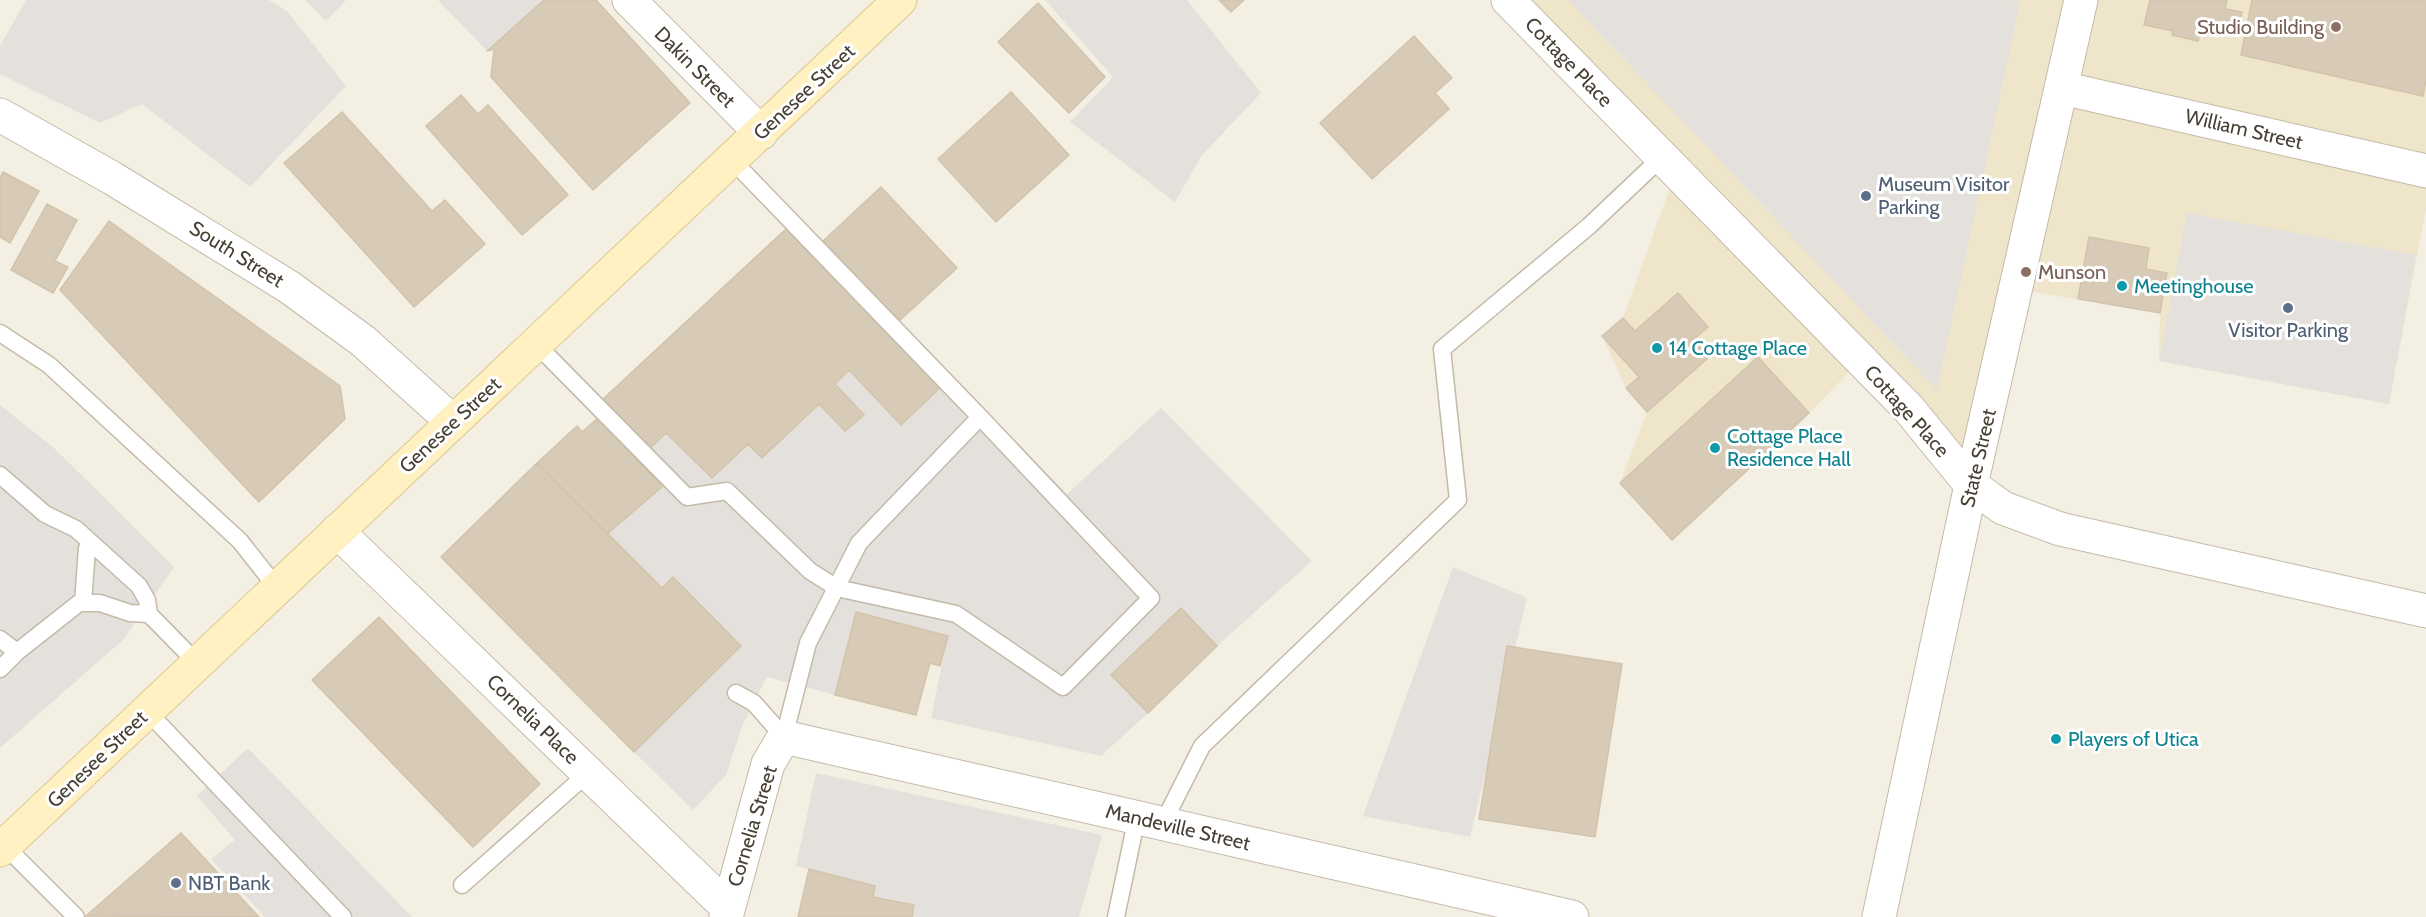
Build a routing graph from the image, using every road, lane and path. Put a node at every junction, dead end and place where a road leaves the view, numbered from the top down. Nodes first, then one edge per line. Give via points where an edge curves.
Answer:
1 (629, 0) edge
2 (900, 0) edge
3 (1508, 0) edge
4 (2081, 0) edge
5 (2062, 88) junction
6 (0, 115) edge
7 (761, 133) junction
8 (1662, 158) junction
9 (732, 160) junction
10 (2426, 171) edge
11 (0, 333) edge
12 (536, 344) junction
13 (980, 417) junction
14 (453, 422) junction
15 (0, 475) edge
16 (1971, 484) junction
17 (337, 531) junction
18 (90, 542) junction
19 (277, 588) junction
20 (837, 588) junction
21 (83, 603) junction
22 (2426, 611) edge
23 (149, 614) junction
24 (0, 639) edge
25 (17, 652) junction
26 (198, 664) junction
27 (0, 669) edge
28 (736, 693) dead end
29 (147, 711) junction
30 (784, 737) junction
31 (588, 773) junction
32 (1150, 820) junction
33 (3, 848) edge
34 (462, 885) dead end
35 (727, 913) edge
36 (76, 917) edge
37 (343, 917) edge
38 (1116, 917) edge
39 (1572, 917) edge
40 (1880, 917) edge

1 - 7 street, Dakin Street
2 - 7 main road, Genesee Street
3 - 8 street, Cottage Place
4 - 5 street, State Street
5 - 10 street, William Street
5 - 16 street, State Street
6 - 14 street, South Street via 290,287 363,341
7 - 9 main road, Genesee Street
8 - 16 street, Cottage Place via 1909,409
8 - 32 lane via 1589,226 1442,349 1458,500 1202,746
9 - 12 main road, Genesee Street
9 - 13 lane
11 - 19 lane via 49,365 240,542
12 - 14 main road, Genesee Street
12 - 20 lane via 687,497 727,491 810,571
13 - 20 lane via 859,543
13 - 20 lane via 1151,598 1063,687 956,614
14 - 17 main road, Genesee Street
15 - 18 lane via 45,514 76,529
16 - 22 street, Cottage Place via 2003,508 2060,529
16 - 40 street, State Street
17 - 19 main road, Genesee Street
17 - 31 street, Cornelia Place
18 - 21 lane
18 - 23 lane via 139,586
19 - 26 main road, Genesee Street
20 - 30 lane via 808,643
21 - 23 lane
21 - 25 lane
23 - 26 lane
24 - 25 lane
25 - 27 lane
26 - 29 main road, Genesee Street
28 - 30 lane via 754,704
29 - 33 main road, Genesee Street
29 - 37 lane
30 - 32 street, Mandeville Street
30 - 35 street, Cornelia Street via 768,764
31 - 34 lane
31 - 35 street, Cornelia Place
32 - 38 lane
32 - 39 street, Mandeville Street
33 - 36 lane

